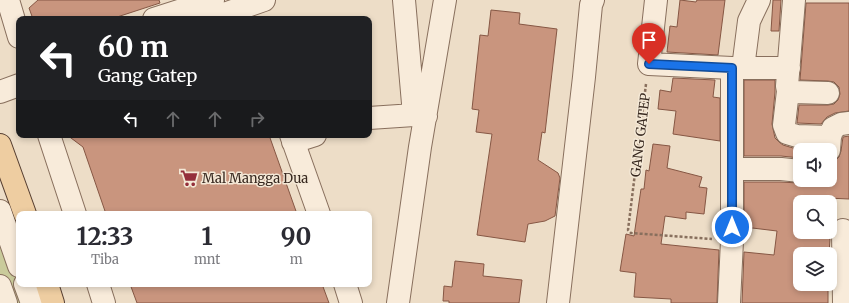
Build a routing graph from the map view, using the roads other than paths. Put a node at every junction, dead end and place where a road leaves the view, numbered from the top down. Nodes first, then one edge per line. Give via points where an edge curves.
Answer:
1 (8, 0) edge
2 (213, 0) edge
3 (264, 0) edge
4 (404, 0) edge
5 (445, 0) edge
6 (593, 0) edge
7 (656, 0) edge
8 (759, 0) edge
9 (794, 0) edge
10 (163, 16) edge
11 (219, 16) edge
12 (11, 28) edge
13 (738, 68) junction
14 (789, 68) junction
15 (16, 86) edge
16 (788, 91) junction
17 (0, 92) edge
18 (828, 93) dead end
19 (420, 115) junction
20 (372, 118) edge
21 (849, 123) edge
22 (50, 138) edge
23 (292, 138) edge
24 (825, 143) edge
25 (829, 143) edge
26 (0, 145) edge
27 (732, 169) junction
28 (793, 170) edge
29 (0, 211) edge
30 (24, 211) edge
31 (73, 211) edge
32 (318, 211) edge
33 (843, 230) dead end
34 (16, 257) edge
35 (0, 286) edge
36 (27, 287) edge
37 (48, 287) edge
38 (99, 287) edge
39 (346, 287) edge
40 (6, 303) edge
41 (32, 303) edge
42 (53, 303) edge
43 (104, 303) edge
44 (351, 303) edge
45 (398, 303) edge
46 (558, 303) edge
47 (729, 303) edge
48 (844, 303) edge

1 - 12 street
2 - 10 street
3 - 11 street
4 - 19 street
5 - 19 street
6 - 46 street
7 - 13 street via 649,64
8 - 13 street via 749,21
9 - 14 street
13 - 14 street
13 - 27 street
14 - 16 street
15 - 17 street
16 - 18 street
16 - 24 street via 784,125 787,133
19 - 20 street
19 - 45 street via 420,147
21 - 25 street via 833,128
22 - 31 street
23 - 32 street
26 - 30 main road
27 - 28 street
27 - 47 street
29 - 34 street
33 - 48 street
35 - 40 street
36 - 41 street
37 - 42 main road
38 - 43 street
39 - 44 street

